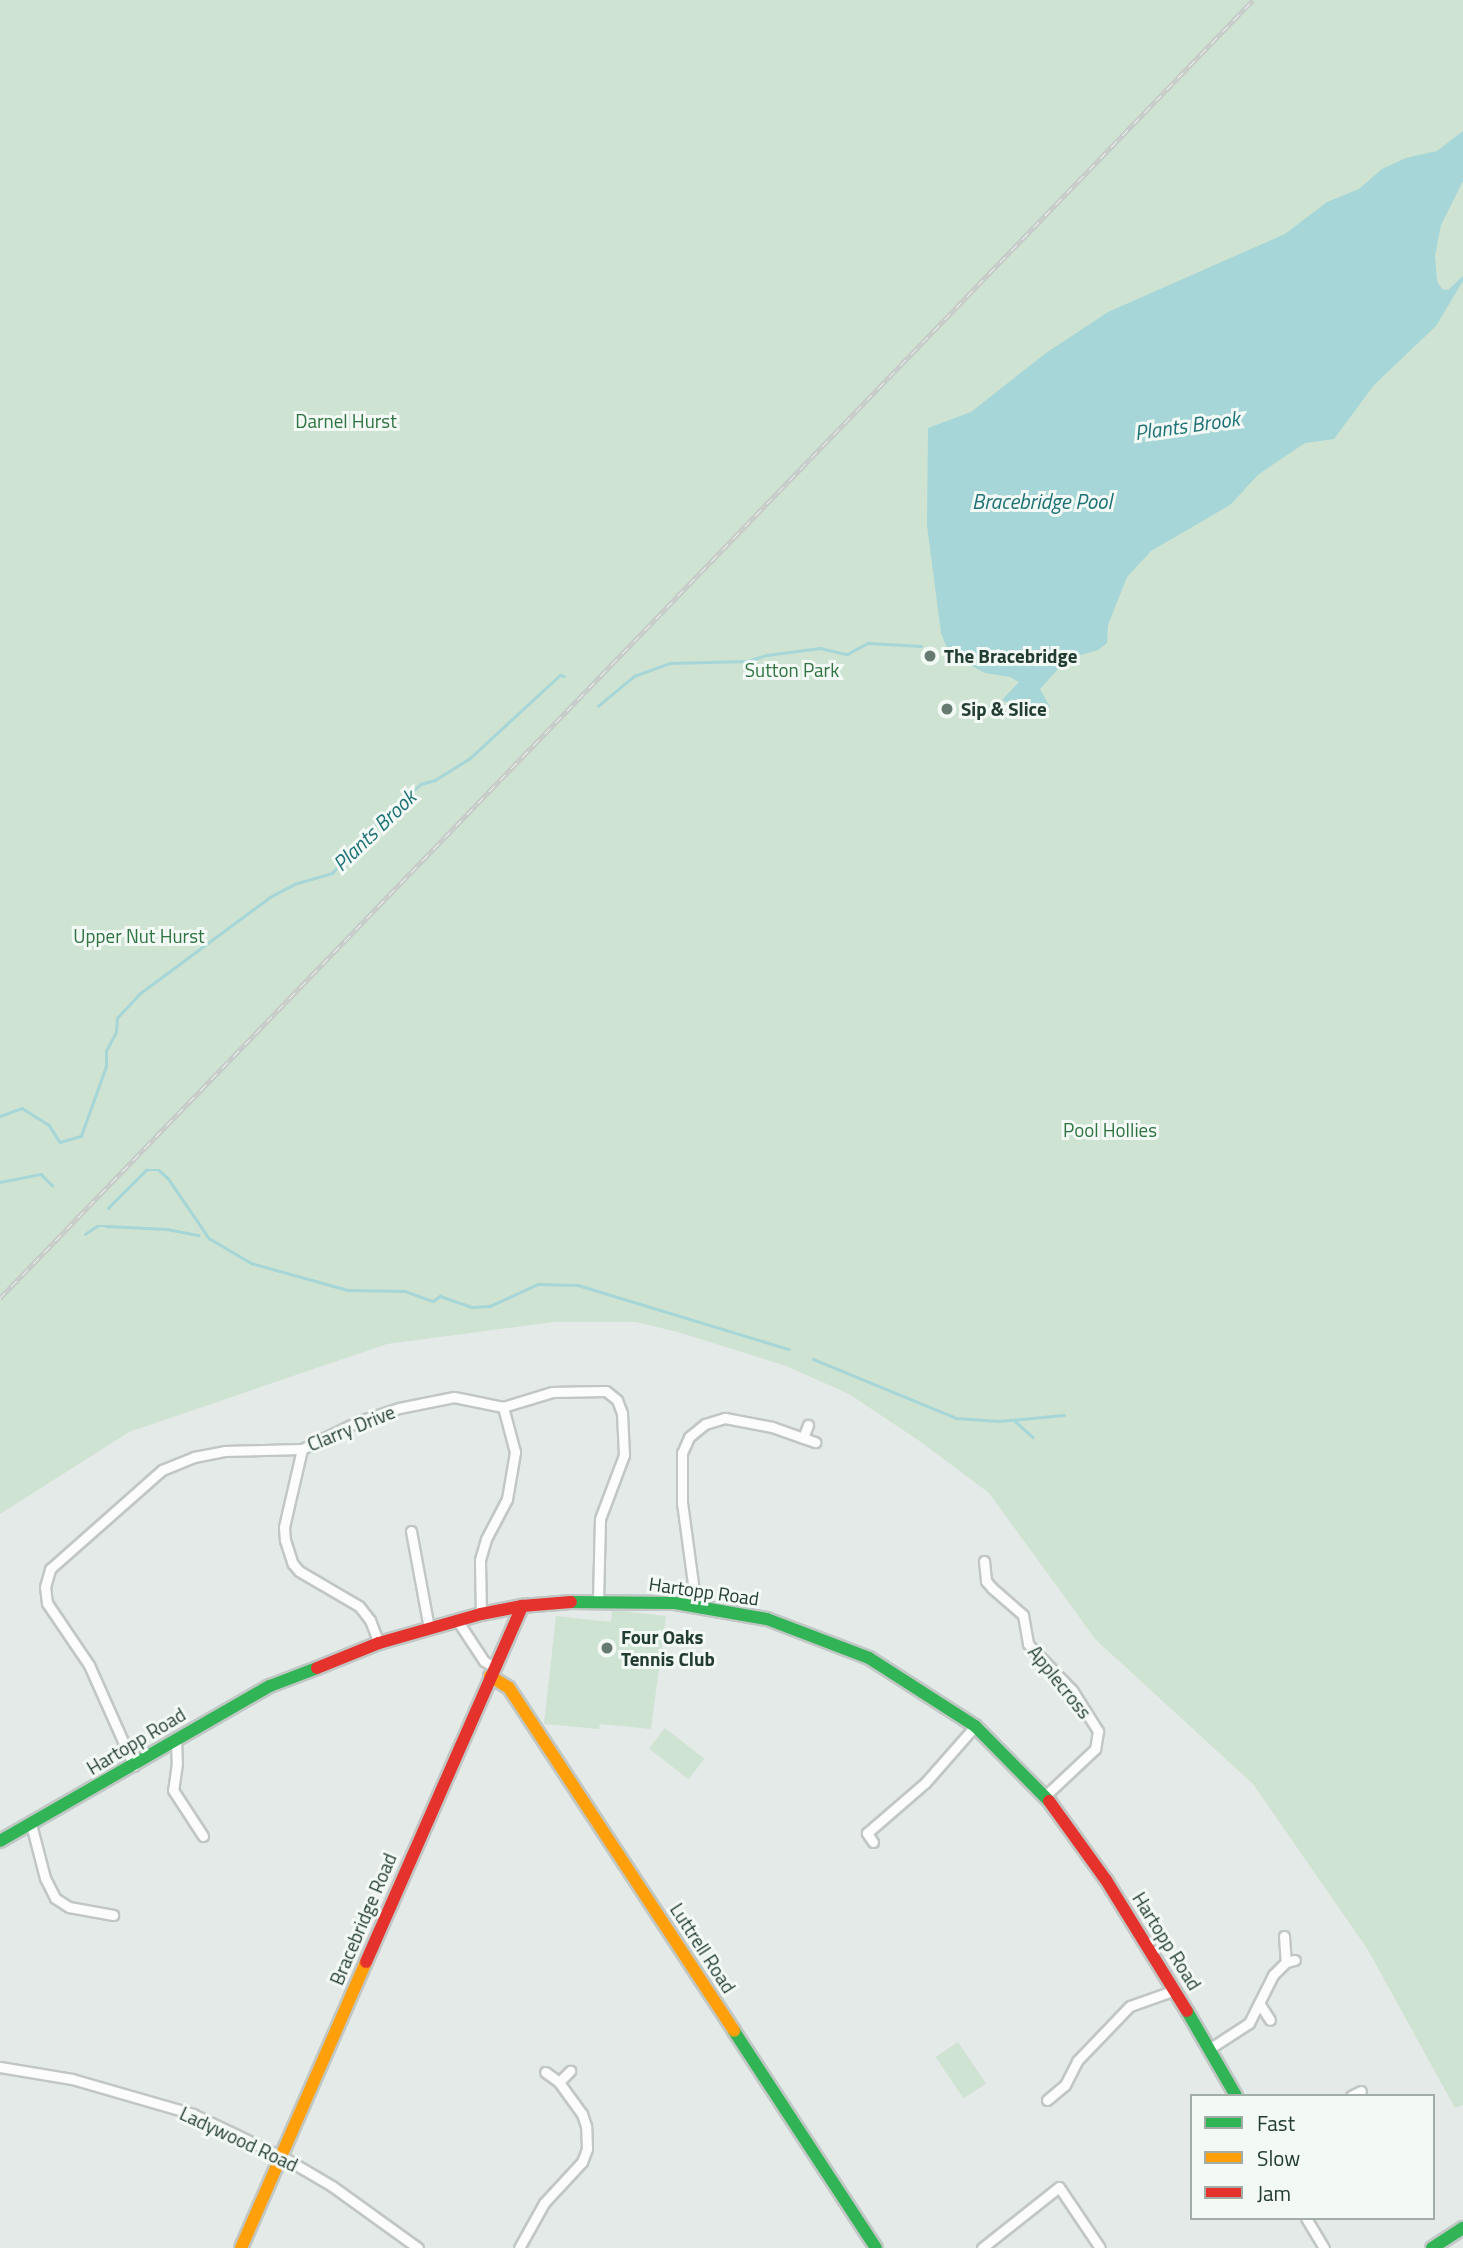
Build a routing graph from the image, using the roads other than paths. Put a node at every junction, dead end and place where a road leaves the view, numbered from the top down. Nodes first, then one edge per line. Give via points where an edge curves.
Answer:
1 (503, 1407) junction
2 (808, 1425) dead end
3 (803, 1438) junction
4 (815, 1442) dead end
5 (302, 1449) junction
6 (411, 1531) dead end
7 (984, 1561) dead end
8 (598, 1600) junction
9 (522, 1606) junction
10 (696, 1606) junction
11 (481, 1614) junction
12 (457, 1620) junction
13 (429, 1628) junction
14 (379, 1643) junction
15 (492, 1672) junction
16 (975, 1726) junction
17 (176, 1739) junction
18 (134, 1766) junction
19 (1045, 1796) junction
20 (31, 1824) junction
21 (203, 1836) dead end
22 (0, 1841) edge
23 (873, 1842) dead end
24 (113, 1915) dead end
25 (1284, 1936) dead end
26 (1175, 1990) junction
27 (1259, 2003) junction
28 (1270, 2020) dead end
29 (1209, 2049) junction
30 (0, 2067) edge
31 (570, 2071) dead end
32 (545, 2072) dead end
33 (559, 2082) junction
34 (1361, 2091) dead end
35 (1235, 2094) edge
36 (1355, 2094) edge
37 (1047, 2101) dead end
38 (281, 2156) junction
39 (1307, 2220) edge
40 (1463, 2228) edge
41 (241, 2248) edge
42 (418, 2248) edge
43 (519, 2248) edge
44 (876, 2248) edge
45 (982, 2248) edge
46 (1100, 2248) edge
47 (1324, 2248) edge
48 (1432, 2248) edge

1 - 5 street, Clarry Drive via 454,1397 398,1408
1 - 8 street, Clarry Drive via 552,1392 579,1390 607,1391 617,1400 624,1455 600,1519
1 - 11 street via 515,1452 507,1499 480,1559
2 - 3 street
3 - 4 street
3 - 10 street via 725,1418 705,1424 689,1437 682,1454 682,1503
5 - 14 street via 284,1527 293,1564 359,1606
5 - 18 street, Clarry Drive via 225,1451 162,1469 50,1569 47,1603 89,1665
6 - 13 street
7 - 19 street, Applecross via 986,1581 1023,1615 1028,1644 1072,1690 1098,1731 1095,1749
8 - 9 street, Hartopp Road
8 - 10 street, Hartopp Road
9 - 11 street, Hartopp Road
9 - 15 street, Bracebridge Road
10 - 16 street, Hartopp Road via 767,1619 869,1658
11 - 12 street, Hartopp Road
12 - 13 street, Hartopp Road
12 - 15 street, Luttrell Road
13 - 14 street, Hartopp Road
14 - 17 street, Hartopp Road via 270,1686
15 - 38 street, Bracebridge Road
15 - 44 street, Luttrell Road via 509,1688
16 - 19 street, Hartopp Road
16 - 23 street via 925,1783 867,1833
17 - 18 street, Hartopp Road
17 - 21 street via 173,1790
18 - 20 street, Hartopp Road
19 - 26 street, Hartopp Road via 1106,1880
20 - 22 street, Hartopp Road
20 - 24 street via 55,1898 69,1907
25 - 27 street via 1290,1961 1268,1983
26 - 29 street, Hartopp Road
26 - 37 street via 1130,2006 1077,2061 1065,2085
27 - 28 street
27 - 29 street via 1244,2027
29 - 35 street, Hartopp Road
30 - 38 street, Ladywood Road via 72,2079 192,2114
31 - 33 street
32 - 33 street
33 - 43 street via 582,2114 587,2149 582,2162 544,2203
34 - 36 street
38 - 41 street, Bracebridge Road
38 - 42 street, Ladywood Road via 332,2186
39 - 47 street
40 - 48 street
45 - 46 street via 1059,2187

